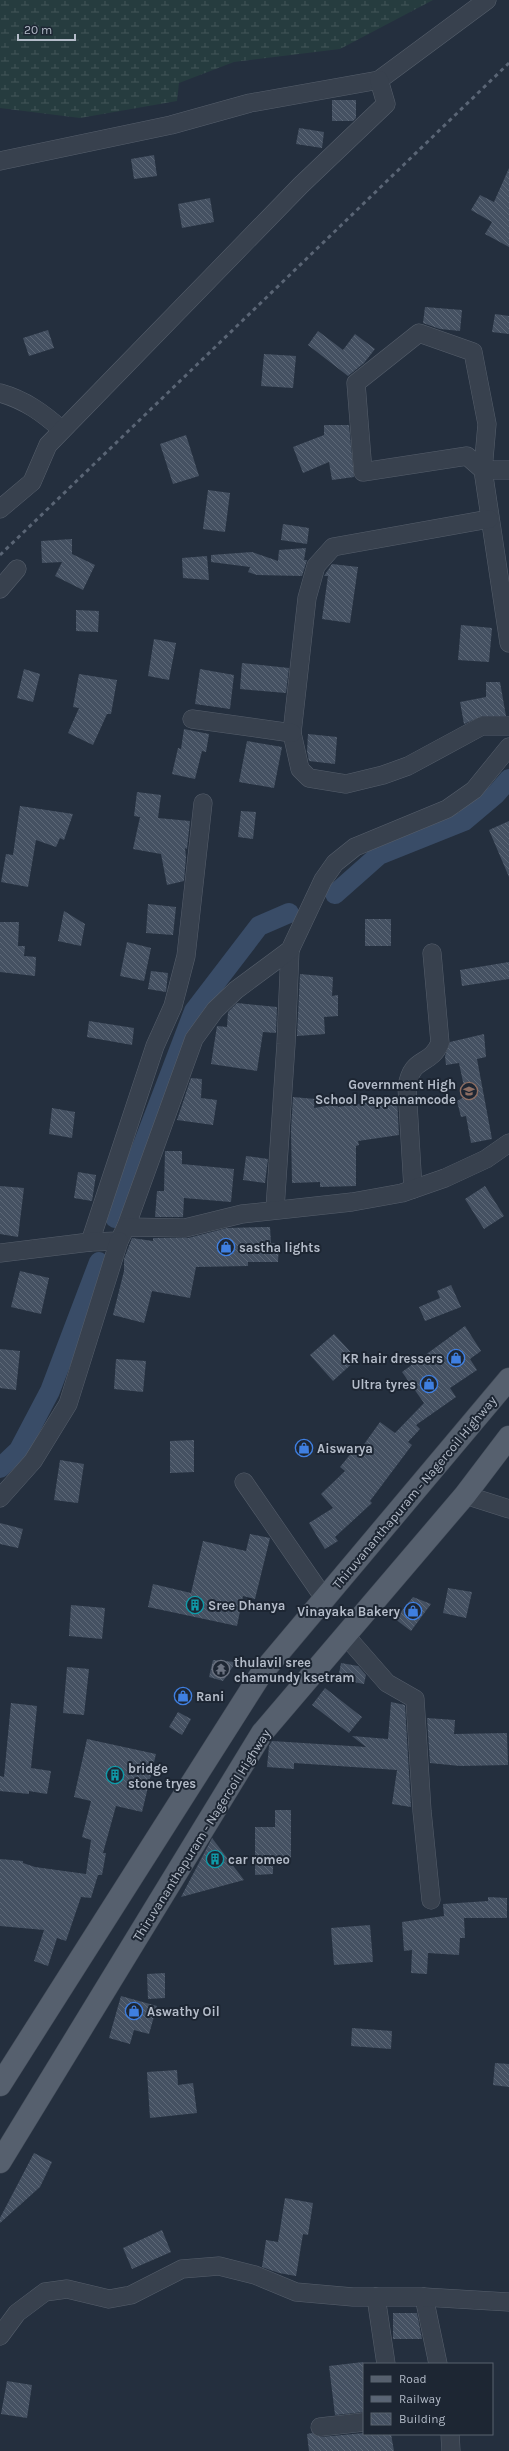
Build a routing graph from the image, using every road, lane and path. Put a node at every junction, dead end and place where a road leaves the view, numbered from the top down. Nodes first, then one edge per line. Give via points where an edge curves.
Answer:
1 (487, 0) edge
2 (379, 80) junction
3 (0, 161) edge
4 (0, 393) edge
5 (62, 430) junction
6 (483, 470) junction
7 (509, 470) edge
8 (0, 509) edge
9 (490, 519) junction
10 (502, 551) edge
11 (17, 569) dead end
12 (0, 589) edge
13 (509, 643) edge
14 (192, 719) dead end
15 (509, 726) edge
16 (292, 733) junction
17 (509, 747) edge
18 (203, 803) dead end
19 (290, 950) junction
20 (432, 953) dead end
21 (509, 1143) edge
22 (413, 1189) junction
23 (275, 1209) junction
24 (123, 1234) junction
25 (90, 1242) junction
26 (0, 1253) edge
27 (509, 1379) edge
28 (509, 1437) edge
29 (244, 1482) dead end
30 (465, 1495) junction
31 (0, 1498) edge
32 (509, 1509) edge
33 (324, 1598) junction
34 (346, 1635) junction
35 (431, 1900) dead end
36 (0, 2085) edge
37 (0, 2162) edge
38 (376, 2297) junction
39 (424, 2297) junction
40 (509, 2302) edge
41 (0, 2336) edge
42 (386, 2363) edge
43 (438, 2363) edge
44 (363, 2422) edge
45 (320, 2427) dead end
46 (450, 2435) edge
47 (451, 2451) edge

1 - 2 street
2 - 3 street via 250,103 171,125
2 - 5 street via 386,104 301,185
4 - 5 street via 17,398 41,412
5 - 8 street via 48,445 32,482
6 - 6 street via 467,456 363,472 356,383 419,333 473,352 487,424
6 - 7 street
6 - 9 street
9 - 10 street
9 - 16 street via 333,548 316,566 307,598
10 - 13 street
11 - 12 street
14 - 16 street
15 - 16 street via 482,726 408,766 346,784 309,778 300,769
17 - 19 street via 474,790 447,809 355,847 335,863 323,880
18 - 25 street via 186,956 173,1006 155,1046
19 - 23 street
19 - 24 street via 236,990 216,1010 194,1039
20 - 22 street via 440,1043 436,1053 410,1072 407,1087
21 - 22 street via 486,1159
22 - 23 street via 352,1202
23 - 24 street via 185,1228
24 - 25 street
24 - 31 street via 68,1404 33,1461
25 - 26 street
27 - 33 main road, Thiruvananthapuram - Nagercoil Highway
28 - 30 main road, Thiruvananthapuram - Nagercoil Highway
29 - 33 street
30 - 32 street
30 - 34 main road, Thiruvananthapuram - Nagercoil Highway
33 - 36 main road, Thiruvananthapuram - Nagercoil Highway via 261,1674
34 - 35 street via 387,1683 415,1699
34 - 37 main road, Thiruvananthapuram - Nagercoil Highway via 262,1734
38 - 39 street
38 - 41 street via 296,2292 255,2275 219,2266 182,2269 130,2295 109,2299 67,2289 45,2292 17,2313
38 - 42 street
39 - 40 street
39 - 43 street
44 - 45 street
46 - 47 street

